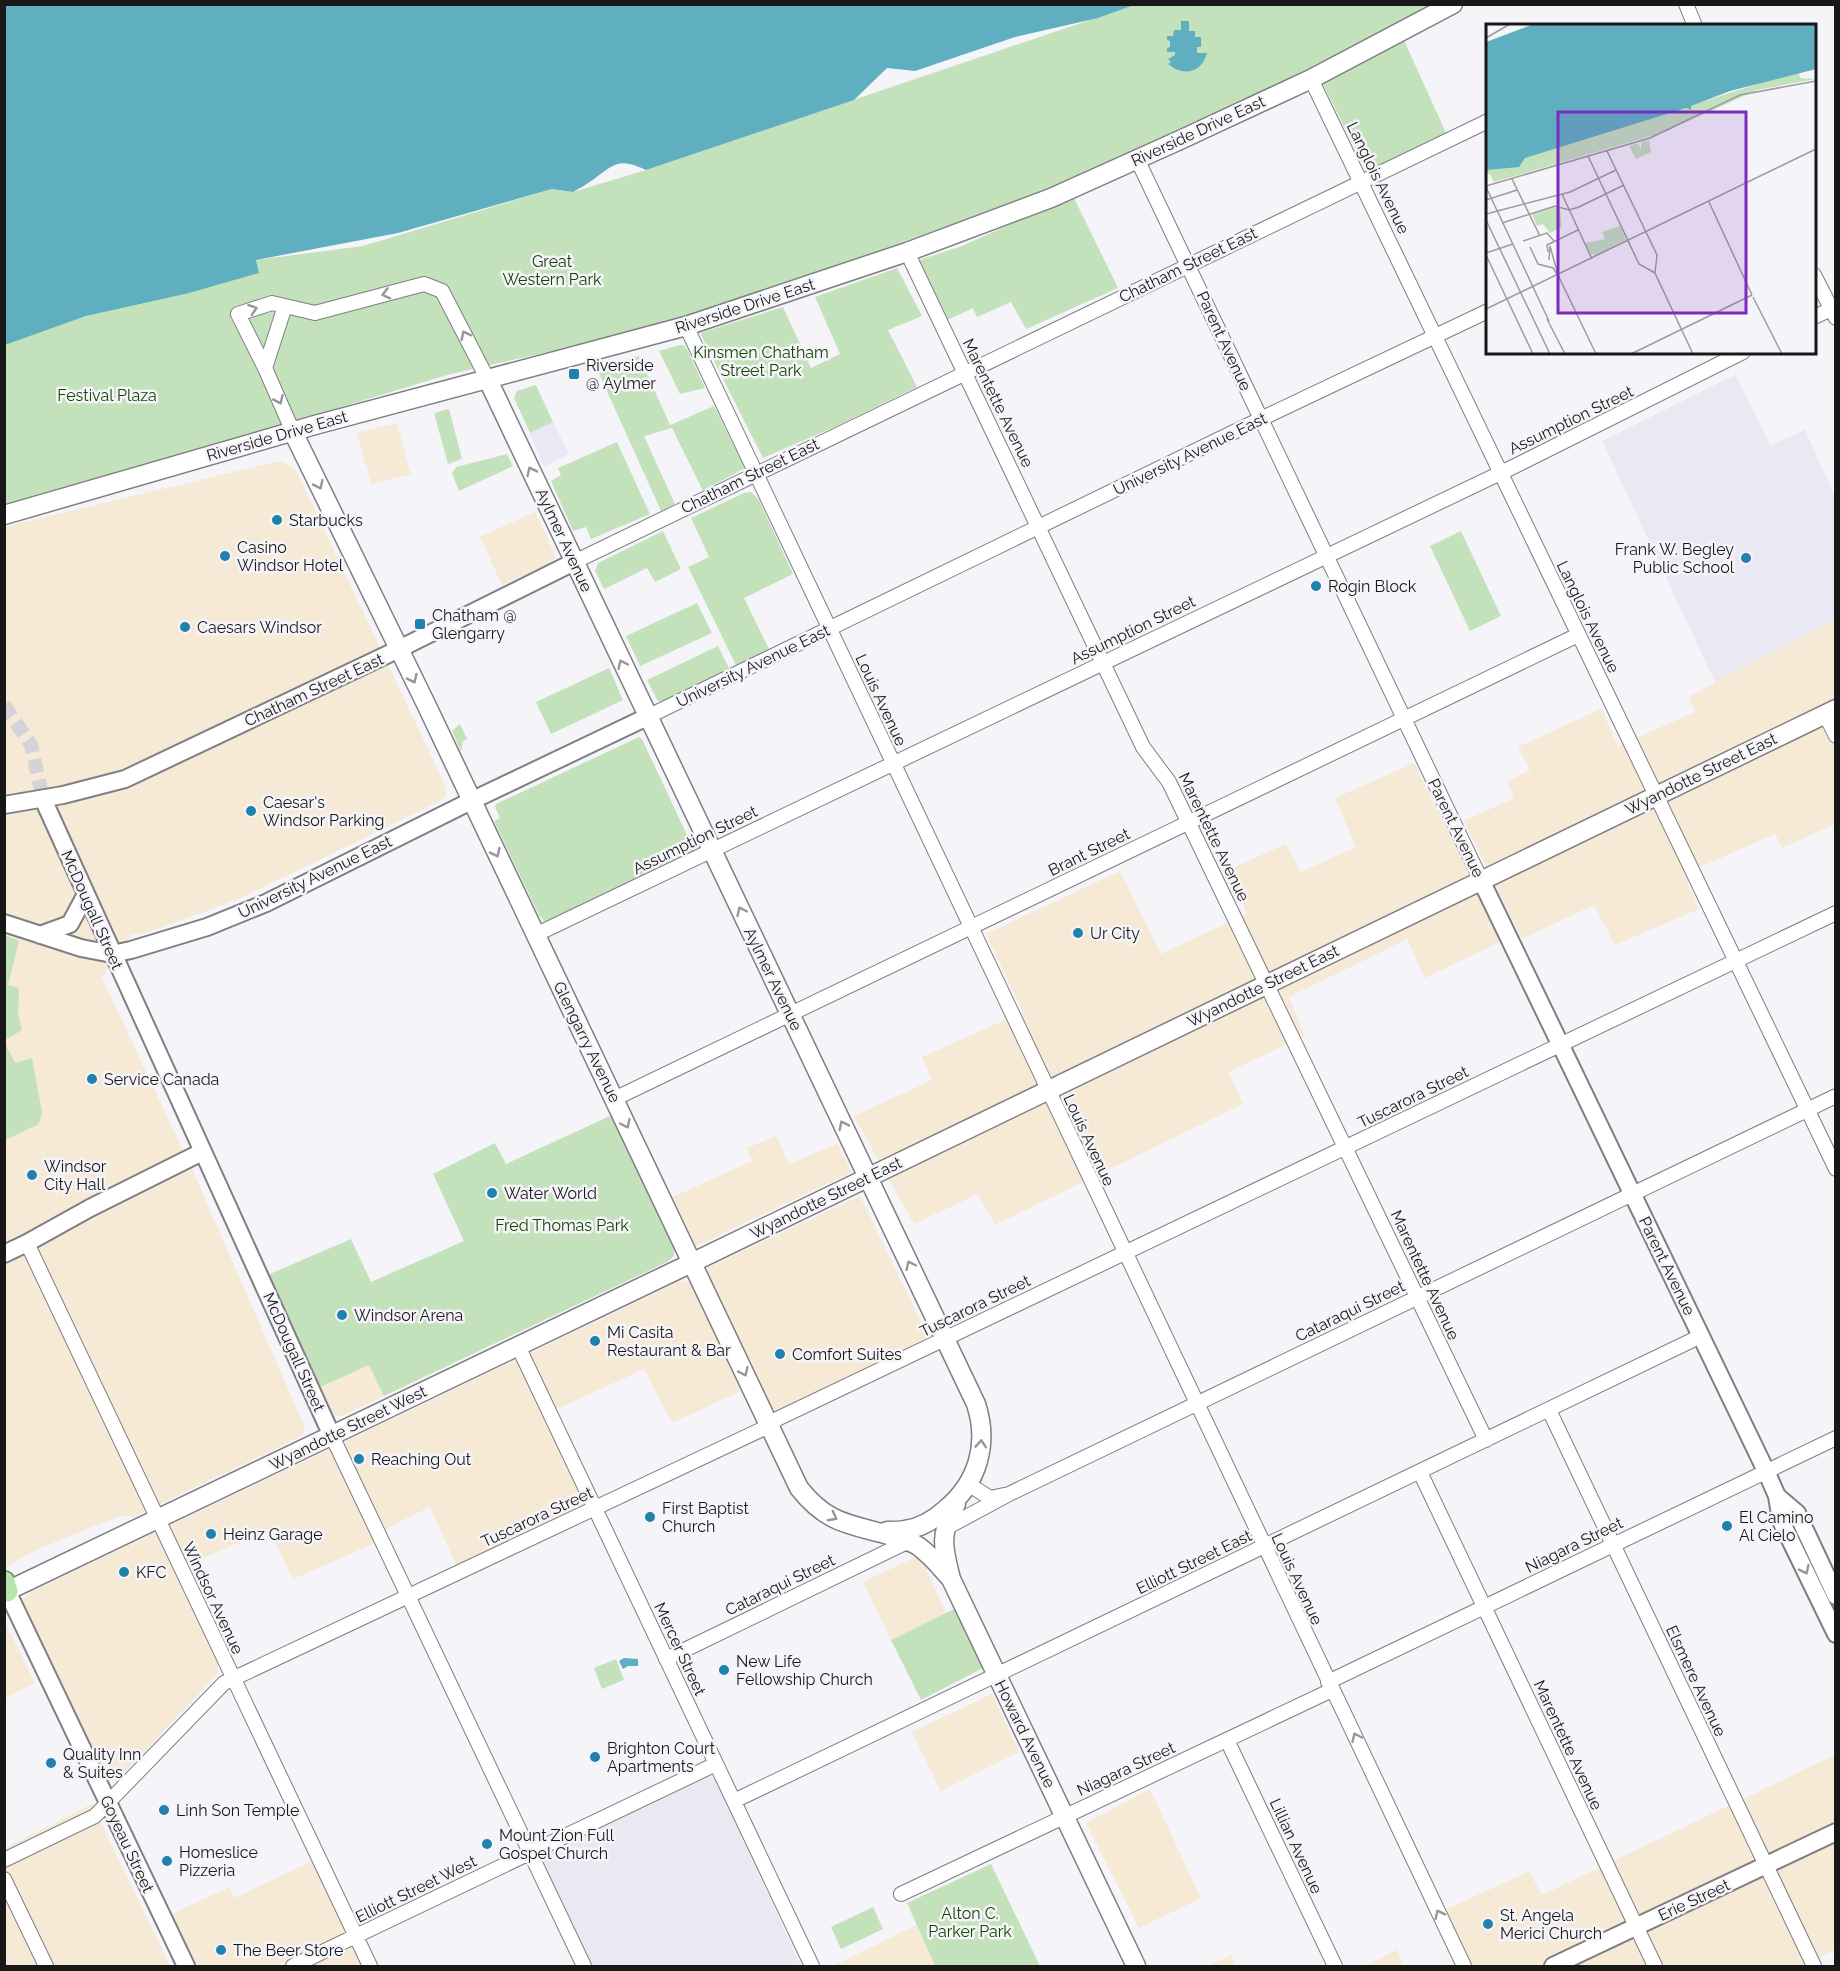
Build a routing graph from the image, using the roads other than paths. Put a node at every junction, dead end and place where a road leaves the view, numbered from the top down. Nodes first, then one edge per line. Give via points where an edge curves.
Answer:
1 (1452, 4) edge
2 (1686, 4) edge
3 (1692, 24) edge
4 (1311, 79) junction
5 (1486, 122) edge
6 (1137, 159) junction
7 (1361, 182) junction
8 (907, 252) junction
9 (1188, 265) junction
10 (1816, 277) edge
11 (285, 306) junction
12 (1834, 311) edge
13 (1486, 312) edge
14 (1816, 318) edge
15 (686, 326) junction
16 (1437, 336) junction
17 (1739, 354) edge
18 (265, 368) junction
19 (965, 373) junction
20 (487, 378) junction
21 (1261, 419) junction
22 (293, 432) junction
23 (1500, 472) junction
24 (756, 474) junction
25 (4, 515) edge
26 (1039, 527) junction
27 (1326, 555) junction
28 (574, 562) junction
29 (830, 630) junction
30 (1578, 635) junction
31 (399, 649) junction
32 (1104, 662) junction
33 (1830, 712) edge
34 (648, 717) junction
35 (1404, 719) junction
36 (1836, 736) edge
37 (893, 763) junction
38 (1655, 797) junction
39 (43, 799) junction
40 (471, 801) junction
41 (4, 805) edge
42 (1189, 823) junction
43 (712, 850) junction
44 (1481, 880) junction
45 (85, 896) junction
46 (1836, 913) edge
47 (4, 923) edge
48 (971, 928) junction
49 (40, 935) junction
50 (535, 935) junction
51 (112, 954) junction
52 (1735, 961) junction
53 (1267, 984) junction
54 (790, 1015) junction
55 (1560, 1045) junction
56 (1048, 1090) junction
57 (1836, 1096) edge
58 (614, 1100) junction
59 (1807, 1110) junction
60 (1346, 1147) junction
61 (202, 1152) junction
62 (1836, 1170) edge
63 (868, 1177) junction
64 (1632, 1194) junction
65 (27, 1244) junction
66 (1125, 1253) junction
67 (4, 1254) edge
68 (692, 1263) junction
69 (1418, 1297) junction
70 (1701, 1336) junction
71 (945, 1339) junction
72 (518, 1346) junction
73 (1196, 1404) junction
74 (1549, 1410) junction
75 (769, 1426) junction
76 (332, 1436) junction
77 (1836, 1438) edge
78 (1486, 1440) junction
79 (1766, 1471) junction
80 (1420, 1472) junction
81 (964, 1491) junction
82 (1009, 1494) junction
83 (595, 1508) junction
84 (158, 1519) junction
85 (944, 1529) junction
86 (876, 1531) junction
87 (909, 1541) junction
88 (1613, 1545) junction
89 (1264, 1546) junction
90 (951, 1579) junction
91 (5, 1589) edge
92 (1828, 1592) edge
93 (408, 1596) junction
94 (1484, 1607) junction
95 (1836, 1634) edge
96 (666, 1659) junction
97 (997, 1675) junction
98 (233, 1679) junction
99 (1330, 1686) junction
100 (1227, 1740) junction
101 (716, 1764) junction
102 (734, 1801) junction
103 (108, 1803) junction
104 (1065, 1816) junction
105 (1836, 1832) edge
106 (530, 1853) junction
107 (4, 1860) edge
108 (1765, 1866) junction
109 (4, 1879) edge
110 (901, 1894) dead end
111 (1636, 1927) junction
112 (356, 1937) junction
113 (46, 1966) edge
114 (186, 1966) edge
115 (293, 1966) edge
116 (370, 1966) edge
117 (584, 1966) edge
118 (812, 1966) edge
119 (1136, 1966) edge
120 (1335, 1966) edge
121 (1464, 1966) edge
122 (1553, 1966) edge
123 (1655, 1966) edge
124 (1814, 1966) edge

1 - 4 main road, Riverside Drive East
2 - 3 street
4 - 6 main road, Riverside Drive East
4 - 7 street, Langlois Avenue
5 - 7 street, Chatham Street East
6 - 8 main road, Riverside Drive East via 1051,198
6 - 9 street, Parent Avenue
7 - 9 street, Chatham Street East
7 - 16 street, Langlois Avenue
8 - 15 main road, Riverside Drive East
8 - 19 street, Marentette Avenue
9 - 19 street, Chatham Street East
9 - 21 street, Parent Avenue
10 - 12 street
11 - 18 street
18 -> 11 street via 238,314 272,303
20 -> 11 street via 442,291 424,284 315,313
12 - 14 street
13 - 16 street, University Avenue East
15 - 20 main road, Riverside Drive East
15 - 24 street, Louis Avenue
16 - 21 street, University Avenue East
16 - 23 street, Langlois Avenue
17 - 23 street, Assumption Street
18 -> 22 street
19 - 24 street, Chatham Street East
19 - 26 street, Marentette Avenue
20 - 22 main road, Riverside Drive East
28 -> 20 main road, Aylmer Avenue
21 - 26 street, University Avenue East
21 - 27 street, Parent Avenue
22 - 25 main road, Riverside Drive East
22 -> 31 main road, Glengarry Avenue
23 - 27 street, Assumption Street
23 - 30 street, Langlois Avenue
24 - 28 street, Chatham Street East
24 - 29 street, Louis Avenue
26 - 29 street, University Avenue East
26 - 32 street, Marentette Avenue
27 - 32 street, Assumption Street
27 - 35 street, Parent Avenue
28 - 31 street, Chatham Street East
34 -> 28 main road, Aylmer Avenue
29 - 34 street, University Avenue East
29 - 37 street, Louis Avenue
30 - 35 street, Brant Street
30 - 38 street, Langlois Avenue
31 - 39 street, Chatham Street East via 124,779
31 -> 40 main road, Glengarry Avenue
32 - 37 street, Assumption Street
32 - 42 street, Marentette Avenue via 1143,747 1169,782
33 - 36 street
33 - 38 main road, Wyandotte Street East
34 - 40 street, University Avenue East
34 - 43 main road, Aylmer Avenue
35 - 42 street, Brant Street
35 - 44 street, Parent Avenue
37 - 43 street, Assumption Street
37 - 48 street, Louis Avenue
38 - 44 main road, Wyandotte Street East
38 - 52 street, Langlois Avenue
39 - 41 street, Chatham Street East
39 - 45 street, McDougall Street
40 -> 50 main road, Glengarry Avenue
40 - 51 street, University Avenue East via 244,913
42 - 48 street, Brant Street
42 - 53 street, Marentette Avenue
43 - 50 street, Assumption Street
54 -> 43 main road, Aylmer Avenue
44 - 53 main road, Wyandotte Street East
44 - 55 street, Parent Avenue
45 - 49 street via 69,924
45 - 51 street, McDougall Street
46 - 52 street, Tuscarora Street
47 - 49 street, University Avenue East
48 - 54 street, Brant Street
48 - 56 street, Louis Avenue
49 - 51 street, University Avenue East
50 - 58 main road, Glengarry Avenue
51 - 61 street, McDougall Street
52 - 55 street, Tuscarora Street
52 - 59 street, Langlois Avenue
53 - 56 main road, Wyandotte Street East
53 - 60 street, Marentette Avenue
54 - 58 street, Brant Street
63 -> 54 main road, Aylmer Avenue
55 - 60 street, Tuscarora Street
55 - 64 street, Parent Avenue
56 - 63 main road, Wyandotte Street East
56 - 66 street, Louis Avenue
57 - 59 street, Cataraqui Street
58 -> 68 main road, Glengarry Avenue
59 - 62 street, Langlois Avenue
59 - 64 street, Cataraqui Street
60 - 66 street, Tuscarora Street
60 - 69 street, Marentette Avenue
61 - 65 street
61 - 76 street, McDougall Street
63 - 68 main road, Wyandotte Street East
71 -> 63 main road, Aylmer Avenue
64 - 69 street, Cataraqui Street
64 - 70 street, Parent Avenue
65 - 67 street
65 - 84 street, Windsor Avenue
66 - 71 street, Tuscarora Street
66 - 73 street, Louis Avenue
68 - 72 main road, Wyandotte Street West
68 -> 75 main road, Glengarry Avenue
69 - 73 street, Cataraqui Street
69 - 78 street, Marentette Avenue
70 - 74 street, Elliott Street East
70 - 79 street, Parent Avenue
71 - 75 street, Tuscarora Street
81 -> 71 main road, Aylmer Avenue via 980,1456 982,1426 976,1404
72 - 76 main road, Wyandotte Street West
72 - 83 street, Mercer Street
73 - 82 street, Cataraqui Street
73 - 89 street, Louis Avenue
74 - 78 street, Elliott Street East
74 - 88 street, Elsmere Avenue
75 - 83 street, Tuscarora Street
75 -> 86 main road, Glengarry Avenue via 799,1488 810,1502 840,1521
76 - 84 main road, Wyandotte Street West
76 - 93 street, McDougall Street
77 - 79 street, Niagara Street
78 - 80 street, Elliott Street East
79 - 88 street, Niagara Street
79 - 92 street, Parent Avenue via 1777,1496 1781,1521
80 - 89 street, Elliott Street East
80 - 94 street, Marentette Avenue
81 - 82 street via 990,1497
81 - 85 main road
81 - 86 main road, Aylmer Avenue via 939,1516 922,1525
82 - 85 street, Cataraqui Street
83 - 93 street, Tuscarora Street
83 - 96 street, Mercer Street
84 - 91 main road, Wyandotte Street West
84 - 98 street, Windsor Avenue
85 - 90 main road, Howard Avenue via 944,1551
86 - 87 main road, Glengarry Avenue
87 - 90 main road, Glengarry Avenue
87 - 96 street, Cataraqui Street
88 - 94 street, Niagara Street
88 - 108 street, Elsmere Avenue
89 - 97 street, Elliott Street East
89 - 99 street, Louis Avenue
90 - 97 main road, Howard Avenue
91 - 103 street, Goyeau Street
92 - 95 street, Parent Avenue
93 - 98 street, Tuscarora Street
93 - 106 street, McDougall Street
94 - 99 street, Niagara Street
94 - 111 street, Marentette Avenue
96 - 101 street, Mercer Street
97 - 102 street, Elliott Street East
97 - 104 main road, Howard Avenue
98 - 103 street, Tuscarora Street via 224,1683
98 - 112 street, Windsor Avenue
99 - 100 street, Niagara Street
121 -> 99 street, Louis Avenue
100 - 104 street, Niagara Street
100 - 120 street, Lillian Avenue
101 - 102 street, Mercer Street
101 - 106 street, Elliott Street West
102 - 118 street, Mercer Street
103 - 107 street, Tuscarora Street via 95,1816
103 - 114 street, Goyeau Street
104 - 110 street, Niagara Street
104 - 119 main road, Howard Avenue
105 - 108 street, Erie Street
106 - 112 street, Elliott Street West
106 - 117 street, McDougall Street
108 - 111 street, Erie Street
108 - 124 street, Elsmere Avenue
109 - 113 street
111 - 122 street, Erie Street
111 - 123 street, Marentette Avenue
112 - 115 street, Elliott Street West
112 - 116 street, Windsor Avenue

